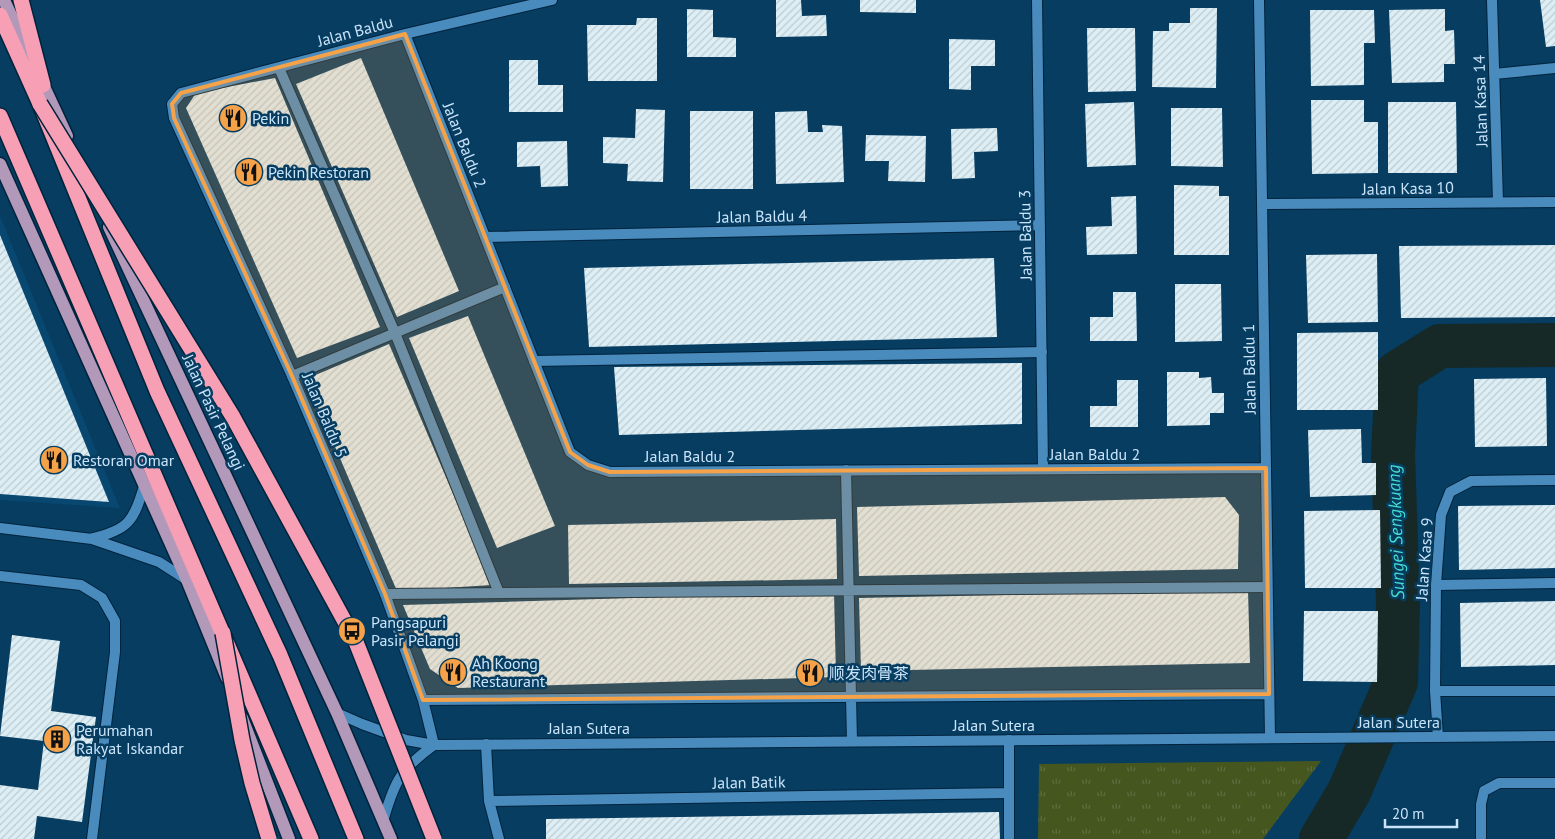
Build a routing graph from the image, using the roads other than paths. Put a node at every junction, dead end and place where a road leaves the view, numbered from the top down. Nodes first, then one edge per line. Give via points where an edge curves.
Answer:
1 (4, 0) edge
2 (20, 0) edge
3 (552, 0) edge
4 (1037, 0) edge
5 (1259, 0) edge
6 (1492, 0) edge
7 (0, 16) edge
8 (405, 34) junction
9 (279, 68) junction
10 (1555, 68) edge
11 (1494, 74) junction
12 (43, 86) junction
13 (40, 104) junction
14 (172, 104) joint
15 (0, 116) edge
16 (0, 164) edge
17 (1498, 202) junction
18 (1555, 202) edge
19 (1262, 204) junction
20 (1040, 225) junction
21 (485, 237) junction
22 (505, 287) junction
23 (395, 333) junction
24 (1042, 352) junction
25 (534, 360) junction
26 (292, 376) junction
27 (1266, 468) junction
28 (1043, 469) junction
29 (846, 470) junction
30 (1555, 480) edge
31 (144, 486) junction
32 (0, 528) edge
33 (92, 539) junction
34 (0, 576) edge
35 (187, 580) junction
36 (1555, 583) edge
37 (1436, 585) junction
38 (1267, 587) junction
39 (849, 590) junction
40 (499, 593) junction
41 (385, 594) junction
42 (223, 633) junction
43 (1435, 691) junction
44 (1555, 691) edge
45 (1269, 694) junction
46 (851, 697) junction
47 (423, 700) junction
48 (337, 713) junction
49 (1555, 736) edge
50 (1438, 737) junction
51 (1270, 738) junction
52 (1009, 740) junction
53 (852, 741) junction
54 (486, 744) junction
55 (434, 745) junction
56 (1555, 783) edge
57 (1008, 793) junction
58 (489, 801) junction
59 (384, 818) junction
60 (92, 839) edge
61 (269, 839) edge
62 (289, 839) edge
63 (311, 839) edge
64 (356, 839) edge
65 (391, 839) edge
66 (434, 839) edge
67 (499, 839) edge
68 (1009, 839) edge
69 (1481, 839) edge

1 - 12 main road, Jalan Pasir Pelangi
2 - 12 highway
3 - 8 street, Jalan Baldu
4 - 20 street, Jalan Baldu 3
5 - 19 street, Jalan Baldu 1
6 - 11 street, Jalan Kasa 14
7 - 13 highway
8 - 9 street, Jalan Baldu
8 - 21 street, Jalan Baldu 2
9 - 14 street, Jalan Baldu via 182,93
9 - 23 street
10 - 11 street
11 - 17 street, Jalan Kasa 14
12 - 48 main road, Jalan Pasir Pelangi
13 - 64 highway, bridge via 158,391 280,655
13 - 66 highway, bridge via 233,417 356,642
14 - 26 street, Jalan Baldu 5 via 174,118
15 - 42 highway
16 - 31 main road
17 - 18 street, Jalan Kasa 10
17 - 19 street, Jalan Kasa 10
19 - 27 street, Jalan Baldu 1
20 - 21 street, Jalan Baldu 4
20 - 24 street, Jalan Baldu 3
21 - 22 street, Jalan Baldu 2
22 - 23 street
22 - 25 street, Jalan Baldu 2
23 - 26 street
23 - 40 street
24 - 25 street
24 - 28 street, Jalan Baldu 3
25 - 29 street, Jalan Baldu 2 via 570,452 588,465 610,472
26 - 41 street, Jalan Baldu 5
27 - 28 street, Jalan Baldu 2
27 - 38 street, Jalan Baldu 1
28 - 29 street, Jalan Baldu 2
29 - 39 street
30 - 37 street, Jalan Kasa 9 via 1471,481 1450,492 1441,515
31 - 33 street via 133,517 125,526
31 - 35 main road
32 - 33 street
33 - 35 street via 159,562
34 - 60 street via 81,585 102,598 115,622 115,652
35 - 62 main road
36 - 37 street
37 - 43 street, Jalan Kasa 9
38 - 39 street
38 - 45 street, Jalan Baldu 1
39 - 40 street
39 - 46 street
40 - 41 street
41 - 47 street, Jalan Baldu 5
42 - 61 highway, bridge via 242,740
42 - 63 highway, bridge
43 - 44 street, Jalan Sutera
43 - 50 street, Jalan Kasa 9
45 - 46 street
45 - 51 street, Jalan Baldu 1
46 - 47 street
46 - 53 street
47 - 55 street, Jalan Baldu 5
48 - 55 street, Jalan Sutera via 406,740
48 - 59 main road, Jalan Pasir Pelangi
49 - 50 street, Jalan Sutera
50 - 51 street, Jalan Sutera
51 - 52 street, Jalan Sutera
52 - 53 street, Jalan Sutera
52 - 57 street
53 - 54 street, Jalan Sutera
54 - 55 street, Jalan Sutera
54 - 58 street
55 - 59 street via 412,761 398,778
56 - 69 street via 1499,783 1484,791
57 - 58 street, Jalan Batik
57 - 68 street
58 - 67 street
59 - 65 main road, Jalan Pasir Pelangi

